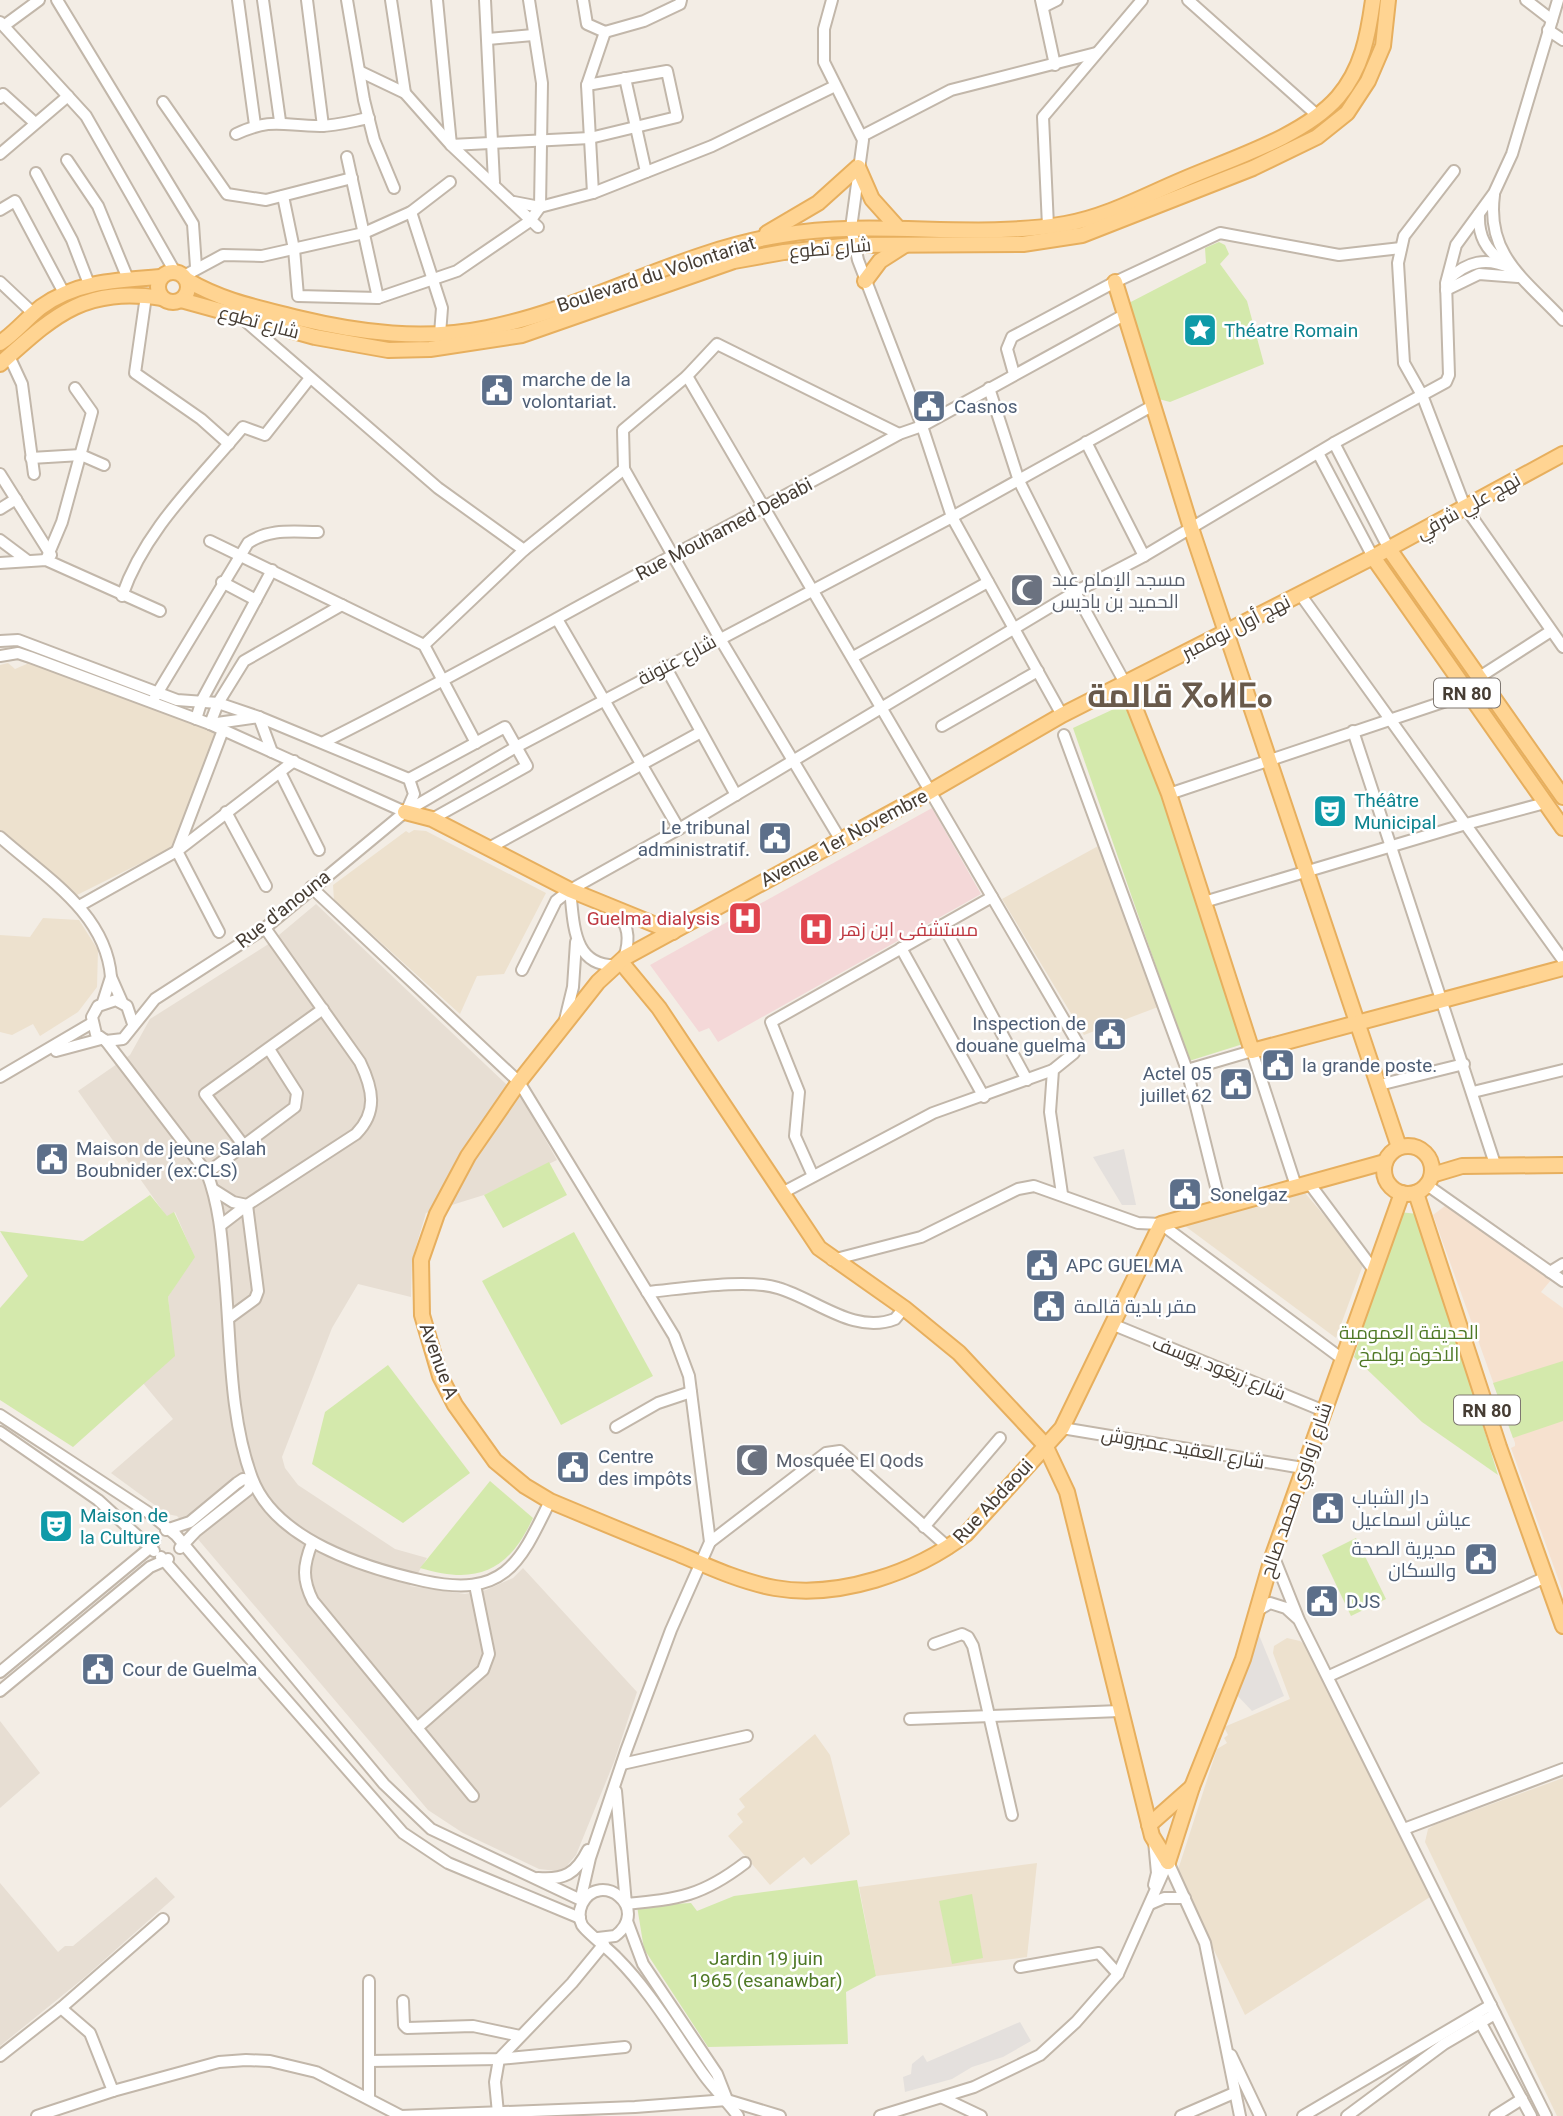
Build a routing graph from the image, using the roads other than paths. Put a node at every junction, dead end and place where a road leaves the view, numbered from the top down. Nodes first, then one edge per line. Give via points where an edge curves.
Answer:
1 (39, 0) edge
2 (57, 0) edge
3 (238, 0) edge
4 (263, 0) edge
5 (307, 0) edge
6 (347, 0) edge
7 (391, 0) edge
8 (437, 0) edge
9 (485, 0) edge
10 (529, 0) edge
11 (583, 0) edge
12 (681, 0) edge
13 (832, 0) edge
14 (1056, 0) edge
15 (1142, 0) edge
16 (1188, 0) edge
17 (1373, 0) edge
18 (1388, 0) edge
19 (1526, 0) edge
20 (1558, 0) edge
21 (1042, 4) edge
22 (2, 23) edge
23 (1550, 25) junction
24 (605, 32) junction
25 (533, 35) junction
26 (488, 39) junction
27 (1563, 40) edge
28 (1097, 53) junction
29 (1055, 65) junction
30 (361, 72) junction
31 (625, 78) junction
32 (587, 85) junction
33 (835, 86) junction
34 (405, 93) junction
35 (68, 96) junction
36 (0, 98) edge
37 (163, 102) dead end
38 (1318, 116) junction
39 (369, 118) junction
40 (280, 121) junction
41 (35, 123) junction
42 (255, 125) junction
43 (323, 126) junction
44 (634, 127) junction
45 (236, 134) dead end
46 (862, 136) junction
47 (590, 138) junction
48 (492, 142) junction
49 (541, 142) junction
50 (451, 145) junction
51 (0, 154) edge
52 (347, 157) dead end
53 (67, 160) dead end
54 (859, 166) junction
55 (1454, 171) dead end
56 (646, 172) junction
57 (36, 173) dead end
58 (352, 178) junction
59 (450, 182) dead end
60 (494, 182) junction
61 (394, 188) dead end
62 (593, 192) junction
63 (1494, 193) junction
64 (283, 196) junction
65 (514, 202) junction
66 (540, 207) junction
67 (0, 210) edge
68 (411, 212) junction
69 (1479, 214) junction
70 (534, 224) junction
71 (1048, 226) junction
72 (851, 228) junction
73 (898, 228) junction
74 (969, 229) junction
75 (364, 233) junction
76 (753, 240) junction
77 (909, 243) junction
78 (853, 245) junction
79 (970, 245) junction
80 (1401, 248) junction
81 (294, 249) junction
82 (1515, 272) junction
83 (180, 274) junction
84 (432, 277) junction
85 (128, 279) junction
86 (866, 281) junction
87 (0, 282) edge
88 (1115, 282) junction
89 (89, 284) junction
90 (1446, 287) junction
91 (64, 293) junction
92 (146, 296) junction
93 (162, 298) junction
94 (378, 298) junction
95 (181, 300) junction
96 (34, 314) junction
97 (1124, 315) junction
98 (241, 317) junction
99 (1563, 320) edge
100 (440, 334) junction
101 (1, 341) edge
102 (5, 360) edge
103 (1014, 374) junction
104 (687, 376) junction
105 (310, 378) junction
106 (75, 388) dead end
107 (989, 388) junction
108 (1422, 395) junction
109 (1153, 406) junction
110 (922, 426) junction
111 (899, 434) junction
112 (1086, 442) junction
113 (1334, 443) junction
114 (229, 444) junction
115 (1318, 453) junction
116 (1563, 454) edge
117 (81, 455) junction
118 (31, 458) junction
119 (104, 465) dead end
120 (624, 469) junction
121 (0, 474) edge
122 (34, 474) dead end
123 (1019, 481) junction
124 (16, 499) junction
125 (1465, 507) junction
126 (765, 508) junction
127 (0, 509) edge
128 (952, 517) junction
129 (1191, 528) junction
130 (318, 533) dead end
131 (0, 540) edge
132 (210, 541) dead end
133 (1389, 549) junction
134 (524, 550) junction
135 (239, 553) junction
136 (672, 556) junction
137 (1144, 556) junction
138 (1373, 557) junction
139 (50, 559) junction
140 (28, 561) junction
141 (0, 562) edge
142 (272, 570) junction
143 (222, 582) junction
144 (988, 582) junction
145 (812, 588) junction
146 (1075, 592) junction
147 (1300, 594) junction
148 (122, 596) junction
149 (257, 600) junction
150 (342, 605) junction
151 (159, 611) dead end
152 (557, 619) junction
153 (1014, 629) junction
154 (1226, 631) junction
155 (1551, 631) junction
156 (719, 637) junction
157 (0, 641) edge
158 (424, 645) junction
159 (1563, 647) edge
160 (0, 656) edge
161 (853, 657) junction
162 (665, 666) junction
163 (1038, 671) junction
164 (1478, 678) junction
165 (1125, 682) junction
166 (444, 683) junction
167 (1467, 694) junction
168 (155, 698) junction
169 (202, 700) junction
170 (604, 700) junction
171 (218, 703) junction
172 (882, 708) junction
173 (1062, 715) junction
174 (259, 717) junction
175 (195, 719) junction
176 (1390, 719) junction
177 (210, 724) junction
178 (942, 726) dead end
179 (223, 730) junction
180 (1353, 731) junction
181 (701, 732) junction
182 (1064, 735) dead end
183 (324, 742) junction
184 (476, 743) junction
185 (516, 747) junction
186 (272, 752) junction
187 (1269, 758) junction
188 (293, 761) junction
189 (792, 761) junction
190 (642, 765) junction
191 (280, 772) junction
192 (409, 779) junction
193 (931, 791) junction
194 (1561, 791) edge
195 (1169, 794) junction
196 (736, 795) junction
197 (1545, 803) junction
198 (226, 812) junction
199 (405, 812) junction
200 (432, 819) junction
201 (1466, 824) junction
202 (1563, 828) edge
203 (679, 829) junction
204 (0, 837) edge
205 (841, 839) junction
206 (489, 849) junction
207 (1390, 849) junction
208 (318, 850) dead end
209 (177, 851) junction
210 (1308, 871) junction
211 (265, 886) dead end
212 (312, 887) junction
213 (570, 890) junction
214 (992, 897) junction
215 (1204, 902) junction
216 (79, 906) junction
217 (607, 906) junction
218 (943, 925) junction
219 (265, 928) junction
220 (219, 932) dead end
221 (673, 932) junction
222 (576, 939) junction
223 (901, 948) junction
224 (1563, 960) edge
225 (621, 962) junction
226 (1563, 968) edge
227 (522, 970) dead end
228 (111, 978) junction
229 (155, 999) junction
230 (1443, 1000) junction
231 (103, 1002) junction
232 (125, 1004) junction
233 (323, 1009) junction
234 (565, 1022) junction
235 (92, 1023) junction
236 (1359, 1023) junction
237 (134, 1024) junction
238 (108, 1040) junction
239 (269, 1049) junction
240 (1252, 1051) junction
241 (37, 1057) junction
242 (1464, 1064) junction
243 (1053, 1070) junction
244 (1187, 1070) junction
245 (1563, 1070) edge
246 (0, 1077) edge
247 (1027, 1080) junction
248 (519, 1082) junction
249 (1379, 1085) junction
250 (1473, 1092) junction
251 (984, 1097) junction
252 (244, 1146) junction
253 (1399, 1147) junction
254 (1428, 1157) junction
255 (1385, 1162) junction
256 (1496, 1164) junction
257 (1563, 1165) edge
258 (1462, 1166) junction
259 (207, 1173) junction
260 (813, 1176) junction
261 (1303, 1184) junction
262 (1419, 1187) junction
263 (214, 1190) junction
264 (782, 1193) junction
265 (1062, 1194) junction
266 (247, 1205) junction
267 (1221, 1207) junction
268 (1160, 1224) junction
269 (221, 1225) junction
270 (832, 1260) junction
271 (1563, 1264) edge
272 (1373, 1269) junction
273 (1550, 1272) junction
274 (1563, 1281) edge
275 (647, 1292) junction
276 (904, 1308) junction
277 (229, 1318) junction
278 (1114, 1325) junction
279 (1341, 1358) junction
280 (691, 1392) junction
281 (1324, 1411) junction
282 (0, 1415) edge
283 (616, 1427) dead end
284 (1062, 1428) junction
285 (0, 1432) edge
286 (1000, 1438) dead end
287 (1045, 1445) junction
288 (244, 1452) junction
289 (1303, 1468) junction
290 (252, 1481) junction
291 (237, 1483) junction
292 (243, 1493) junction
293 (265, 1499) junction
294 (550, 1501) junction
295 (924, 1527) junction
296 (710, 1542) junction
297 (312, 1544) junction
298 (166, 1546) junction
299 (949, 1548) junction
300 (1273, 1555) junction
301 (699, 1563) junction
302 (1546, 1577) junction
303 (475, 1585) junction
304 (1255, 1612) junction
305 (1300, 1619) junction
306 (1563, 1626) edge
307 (934, 1644) dead end
308 (0, 1672) edge
309 (1329, 1676) junction
310 (0, 1691) edge
311 (1120, 1711) junction
312 (988, 1716) junction
313 (910, 1719) dead end
314 (417, 1728) junction
315 (747, 1736) dead end
316 (622, 1764) junction
317 (1563, 1769) edge
318 (616, 1785) junction
319 (1192, 1787) junction
320 (1143, 1795) junction
321 (473, 1796) dead end
322 (1164, 1809) junction
323 (1012, 1815) dead end
324 (1149, 1825) junction
325 (1181, 1825) junction
326 (601, 1826) junction
327 (1404, 1829) junction
328 (1154, 1841) junction
329 (1168, 1862) junction
330 (745, 1863) dead end
331 (531, 1878) junction
332 (1185, 1898) junction
333 (583, 1901) junction
334 (626, 1904) junction
335 (1150, 1904) junction
336 (580, 1918) junction
337 (163, 1919) dead end
338 (627, 1921) junction
339 (601, 1941) junction
340 (1020, 1967) dead end
341 (1118, 1974) junction
342 (369, 1981) dead end
343 (403, 2001) dead end
344 (61, 2008) junction
345 (1493, 2010) junction
346 (1478, 2018) junction
347 (520, 2036) junction
348 (1222, 2037) junction
349 (625, 2047) dead end
350 (0, 2056) edge
351 (499, 2059) junction
352 (369, 2061) junction
353 (974, 2087) junction
354 (113, 2091) junction
355 (1234, 2092) junction
356 (369, 2098) junction
357 (943, 2098) junction
358 (1522, 2099) junction
359 (727, 2100) junction
360 (960, 2111) edge
361 (498, 2113) junction
362 (37, 2116) edge
363 (401, 2116) edge
364 (738, 2116) edge
365 (780, 2116) edge
366 (880, 2116) edge
367 (981, 2116) edge
368 (1181, 2116) edge
369 (1240, 2116) edge
370 (1259, 2116) edge
371 (1303, 2116) edge
372 (1347, 2116) edge
373 (1495, 2116) edge
374 (1531, 2116) edge
375 (1546, 2116) edge

1 - 22 street
2 - 83 street via 193,224
3 - 42 street
4 - 40 street
5 - 43 street
6 - 30 street
7 - 34 street
8 - 50 street
9 - 26 street
10 - 25 street
11 - 24 street via 587,24
12 - 24 street via 644,22
13 - 33 street via 822,46
14 - 21 street
15 - 28 street
16 - 38 street
17 - 38 main road, Boulevard du Volontariat via 1363,55 1353,77
18 - 79 main road, شارع تطوع via 1382,46 1368,81 1347,113 1317,137 1253,168 1082,235 1033,243
19 - 23 street
20 - 23 street
21 - 29 street
22 - 35 street
23 - 27 street
23 - 63 street via 1512,154
24 - 32 street
25 - 26 street
25 - 49 street via 542,83
26 - 48 street
28 - 29 street
28 - 71 street via 1043,117
29 - 46 street via 951,90
30 - 34 street
30 - 39 street
31 - 32 street
31 - 44 street
31 - 44 street via 667,71 677,117
32 - 47 street
33 - 46 street
33 - 56 street via 712,146
34 - 50 street
35 - 41 street
35 - 83 street via 86,116
36 - 41 street via 3,94
37 - 64 street via 227,194 266,200
38 - 71 main road, Boulevard du Volontariat via 1099,215
39 - 43 street
39 - 61 street
40 - 42 street
40 - 43 street
41 - 51 street
42 - 45 street
44 - 47 street
44 - 56 street
46 - 54 street
47 - 49 street
47 - 62 street
48 - 49 street
48 - 50 street
48 - 60 street
49 - 66 street
50 - 60 street
52 - 58 street
53 - 85 street via 98,206
54 - 72 street
54 - 73 main road via 872,199
54 - 76 main road via 809,209
55 - 80 street via 1404,236
56 - 62 street
57 - 89 street via 69,233
58 - 64 street
58 - 75 street
59 - 68 street
60 - 65 street
62 - 66 street
63 - 69 street
63 - 82 street via 1493,231
64 - 81 street
65 - 66 street
65 - 70 street
66 - 70 street
67 - 91 street via 15,201
68 - 75 street
68 - 84 street
69 - 82 street via 1489,252
69 - 90 street via 1457,245
70 - 84 street via 457,271
71 - 74 main road, Boulevard du Volontariat
72 - 73 main road, Boulevard du Volontariat
72 - 76 main road, Boulevard du Volontariat
72 - 78 street
73 - 74 main road, Boulevard du Volontariat
74 - 79 main road
75 - 81 street
75 - 94 street
76 - 100 main road, Boulevard du Volontariat via 516,321
77 - 78 main road, شارع تطوع
77 - 79 main road, شارع تطوع
77 - 86 main road via 880,261
78 - 86 street
78 - 98 main road, شارع تطوع via 734,261 522,335 470,345 388,349 315,337
80 - 88 street via 1339,254 1220,233
80 - 108 street via 1404,363
81 - 83 street via 262,256 223,255
81 - 94 street via 298,296
82 - 90 street via 1479,274
82 - 99 street
83 - 85 main road
83 - 93 main road via 158,290
83 - 95 main road via 187,294
83 - 100 main road, Boulevard du Volontariat via 214,296 332,326 377,333
84 - 94 street
84 - 100 street via 442,309
85 - 89 main road
86 - 110 street
87 - 96 street
88 - 97 main road
88 - 103 street via 1012,337 1007,349
89 - 91 main road
90 - 108 street via 1449,375 1446,382
91 - 96 main road
92 - 93 main road
92 - 102 main road via 105,296 77,304 50,320
92 - 114 street via 135,373
93 - 95 main road, شارع تطوع via 171,303
95 - 98 main road, شارع تطوع
96 - 101 main road
97 - 103 street, Rue Mouhamed Debabi
97 - 109 main road
98 - 105 street
102 - 118 street via 22,384
103 - 107 street, Rue Mouhamed Debabi
104 - 111 street via 717,344
104 - 120 street via 623,430
104 - 126 street
105 - 114 street via 265,435 243,427
105 - 134 street via 438,488
106 - 117 street via 92,412
107 - 110 street, Rue Mouhamed Debabi
107 - 123 street
108 - 113 street
108 - 125 street
109 - 112 street, شارع عنونة
109 - 129 main road
110 - 111 street, Rue Mouhamed Debabi
110 - 128 street
111 - 126 street, Rue Mouhamed Debabi
112 - 123 street, شارع عنونة
112 - 137 street
113 - 115 street
113 - 133 street
114 - 148 street via 166,516 132,569
115 - 129 street
115 - 138 street
116 - 125 main road, نهج علي شرفي
117 - 118 street
117 - 119 street
117 - 139 street
118 - 122 street
120 - 134 street
120 - 136 street
121 - 124 street
123 - 128 street, شارع عنونة
123 - 146 street
124 - 127 street
124 - 139 street
125 - 133 main road, نهج علي شرفي
125 - 155 street
126 - 136 street, Rue Mouhamed Debabi
126 - 145 street
128 - 144 street
128 - 145 street, شارع عنونة
129 - 137 street
129 - 154 main road
130 - 135 street via 260,535
131 - 140 street
132 - 135 street
133 - 138 main road, نهج علي شرفي
133 - 164 main road, RN 80
134 - 158 street
135 - 142 street
135 - 143 street
136 - 152 street, Rue Mouhamed Debabi
136 - 156 street
137 - 146 street
138 - 147 main road, نهج أول نوفمبر
138 - 167 main road, RN 80
139 - 140 street
139 - 148 street
140 - 141 street
142 - 149 street
142 - 150 street
143 - 149 street
143 - 168 street
144 - 153 street
144 - 161 street
145 - 156 street, شارع عنونة
145 - 161 street
146 - 153 street
146 - 165 street
147 - 154 main road, نهج أول نوفمبر
147 - 176 street
148 - 151 street
149 - 169 street
150 - 158 street
150 - 171 street via 244,662
152 - 166 street, Rue Mouhamed Debabi
152 - 170 street
153 - 163 street
153 - 172 street
154 - 165 main road, نهج أول نوفمبر
154 - 187 main road
155 - 159 street
155 - 164 street
156 - 162 street, شارع عنونة
156 - 189 street
157 - 168 street via 29,644
158 - 166 street
160 - 168 street via 18,653
161 - 172 street
162 - 170 street, شارع عنونة
162 - 181 street
163 - 173 street
163 - 178 street
164 - 194 main road, RN 80
165 - 173 main road, نهج أول نوفمبر
165 - 195 main road
166 - 183 street, Rue Mouhamed Debabi
166 - 184 street
167 - 176 street
167 - 197 main road, RN 80
168 - 169 street
168 - 175 street
169 - 171 street
169 - 175 street
170 - 185 street, شارع عنونة
170 - 190 street
171 - 174 street
171 - 177 street
172 - 189 street
172 - 193 street
173 - 193 main road, Avenue 1er Novembre
174 - 177 street
174 - 183 street
174 - 186 street
175 - 177 street
176 - 180 street
176 - 201 street
177 - 179 street
179 - 186 street
179 - 209 street
180 - 187 street
180 - 207 street
181 - 190 street
181 - 196 street
182 - 244 street
183 - 192 street
184 - 185 street via 505,727
184 - 192 street
185 - 199 street, شارع عنونة
185 - 200 street via 527,766
186 - 188 street
187 - 195 street
187 - 210 main road
188 - 191 street
188 - 199 street
189 - 196 street
189 - 205 street
190 - 203 street
190 - 206 street
191 - 198 street
191 - 208 street
192 - 199 street via 414,794
193 - 205 main road, Avenue 1er Novembre
193 - 214 street
195 - 215 main road
196 - 203 street
197 - 201 street
197 - 202 main road, RN 80
198 - 209 street
198 - 211 street
199 - 200 main road
199 - 212 street, Rue d'anouna
200 - 206 main road
201 - 207 street
201 - 224 street
203 - 213 street
204 - 216 street
205 - 221 main road, Avenue 1er Novembre
206 - 213 main road
207 - 210 street
207 - 230 street
209 - 216 street
209 - 220 street
210 - 215 street
210 - 236 main road
212 - 219 street, Rue d'anouna
212 - 248 street
213 - 217 main road
213 - 222 street
213 - 227 street via 556,901
214 - 218 street
214 - 243 street via 1077,1042 1074,1053
215 - 240 main road
216 - 228 street via 103,942
217 - 221 main road
217 - 225 street via 628,931
218 - 223 street
218 - 247 street
219 - 229 street, Rue d'anouna
219 - 233 street
221 - 225 main road, Avenue 1er Novembre
222 - 225 street via 593,961
222 - 234 street
223 - 251 street
223 - 260 street via 771,1022 799,1091 795,1136
225 - 234 main road, Avenue A
225 - 264 main road via 659,1008
226 - 230 main road
228 - 231 street
228 - 232 street
229 - 232 street
229 - 237 street
230 - 236 main road
230 - 242 street
231 - 232 street
231 - 235 street via 94,1011
232 - 237 street
233 - 239 street
233 - 266 street via 366,1074 372,1099 369,1118 356,1134
234 - 248 main road, Avenue A
235 - 238 street
235 - 241 street
236 - 240 main road
236 - 249 main road
237 - 238 street via 128,1035
238 - 241 street
238 - 259 street
239 - 252 street via 294,1085 298,1101
239 - 252 street via 205,1094
240 - 244 street
240 - 261 street
241 - 246 street
242 - 249 street
242 - 250 street
243 - 247 street
243 - 265 street via 1049,1097
244 - 267 street
245 - 250 street
247 - 251 street
248 - 275 street
248 - 294 main road, Avenue A via 468,1156 437,1214 421,1260 420,1296 430,1349 455,1405 495,1461
249 - 253 main road
250 - 256 street
251 - 260 street via 933,1113
252 - 259 street
253 - 254 main road via 1417,1148
253 - 255 main road
254 - 258 main road
254 - 262 main road
255 - 261 main road
255 - 262 main road via 1388,1185
256 - 257 main road
256 - 258 main road
258 - 262 main road
259 - 263 street
260 - 264 street
261 - 267 main road
261 - 272 street
262 - 272 main road, شارع زواوي محمد صالح
262 - 273 street
262 - 302 main road, RN 80 via 1499,1447
263 - 266 street
263 - 269 street
264 - 270 main road via 818,1248
265 - 268 street via 1138,1223
265 - 270 street via 1034,1186 1018,1188 921,1237
266 - 269 street
266 - 277 street via 258,1291 255,1299
267 - 268 main road
268 - 278 main road, Rue Abdaoui
268 - 279 street
269 - 277 street
270 - 276 main road
271 - 273 street
272 - 279 main road, شارع زواوي محمد صالح
273 - 274 street
275 - 276 street via 765,1285 872,1324 895,1319
275 - 280 street via 674,1336
276 - 287 main road via 958,1353
277 - 288 street
278 - 281 street, شارع زيغود يوسف
278 - 284 main road, Rue Abdaoui
279 - 281 main road, شارع زواوي محمد صالح
280 - 283 street via 658,1403
280 - 296 street
281 - 289 main road, شارع زواوي محمد صالح
282 - 298 street via 99,1478
284 - 287 main road, Rue Abdaoui
284 - 289 street, شارع العقيد عميروش
285 - 298 street
286 - 295 street
287 - 299 main road, Rue Abdaoui
287 - 311 main road via 1067,1492
288 - 290 street
288 - 291 street
289 - 300 main road, شارع زواوي محمد صالح
290 - 291 street
290 - 292 street
290 - 293 street
291 - 298 street
292 - 293 street
292 - 298 street
293 - 297 street
294 - 301 main road, Avenue A
294 - 303 street via 512,1569
295 - 296 street via 840,1451 826,1453
295 - 299 street
296 - 301 street
297 - 303 street via 421,1580
297 - 314 street via 303,1576 313,1601
298 - 308 street
298 - 310 street via 150,1567
298 - 331 street via 408,1809 445,1837
298 - 336 street via 403,1833 448,1863
299 - 301 main road, Rue Abdaoui via 882,1577 803,1591 762,1584
300 - 304 main road, شارع زواوي محمد صالح
300 - 305 street
301 - 316 street
302 - 306 main road, RN 80
302 - 309 street
303 - 314 street via 489,1654 483,1671
304 - 305 street via 1270,1603
304 - 319 main road, شارع زواوي محمد صالح via 1243,1659
305 - 309 street
307 - 312 street via 961,1634 968,1637
309 - 327 street
311 - 312 street
311 - 320 main road
312 - 313 street
312 - 323 street
314 - 321 street
315 - 316 street
316 - 318 street
317 - 327 street
318 - 326 street
318 - 334 street
319 - 322 main road
319 - 325 main road, شارع زواوي محمد صالح
320 - 322 main road
320 - 324 main road
322 - 324 main road
322 - 325 main road
324 - 328 main road
325 - 329 main road, شارع زواوي محمد صالح
326 - 331 street via 572,1874
326 - 333 street
327 - 345 street
328 - 329 main road
328 - 335 street via 1157,1873
329 - 332 street
329 - 335 street
330 - 334 street via 690,1896
331 - 333 street
332 - 335 street via 1164,1898
332 - 348 street via 1205,1943
333 - 334 street via 608,1891
333 - 336 street
334 - 338 street
335 - 341 street
336 - 339 street via 588,1933
337 - 344 street
338 - 339 street via 615,1936
338 - 359 street via 643,1964 717,2074
339 - 347 street via 572,1983
339 - 359 street via 629,1970 708,2081
340 - 341 street via 1098,1953
341 - 353 street via 1040,2055
342 - 352 street
343 - 347 street via 407,2028 473,2026
344 - 350 street
344 - 354 street via 90,2033
345 - 346 street
345 - 375 street
346 - 358 street
346 - 371 street
346 - 372 street
347 - 351 street
348 - 355 street
348 - 370 street
349 - 351 street
351 - 352 street
351 - 361 street via 495,2082
352 - 356 street
353 - 357 street
353 - 360 street
354 - 356 street via 219,2062 246,2060 316,2073
354 - 362 street
355 - 368 street
355 - 369 street
356 - 363 street
357 - 360 street
357 - 366 street
358 - 373 street
358 - 374 street
359 - 361 street
359 - 364 street
359 - 365 street
360 - 367 street
361 - 363 street

